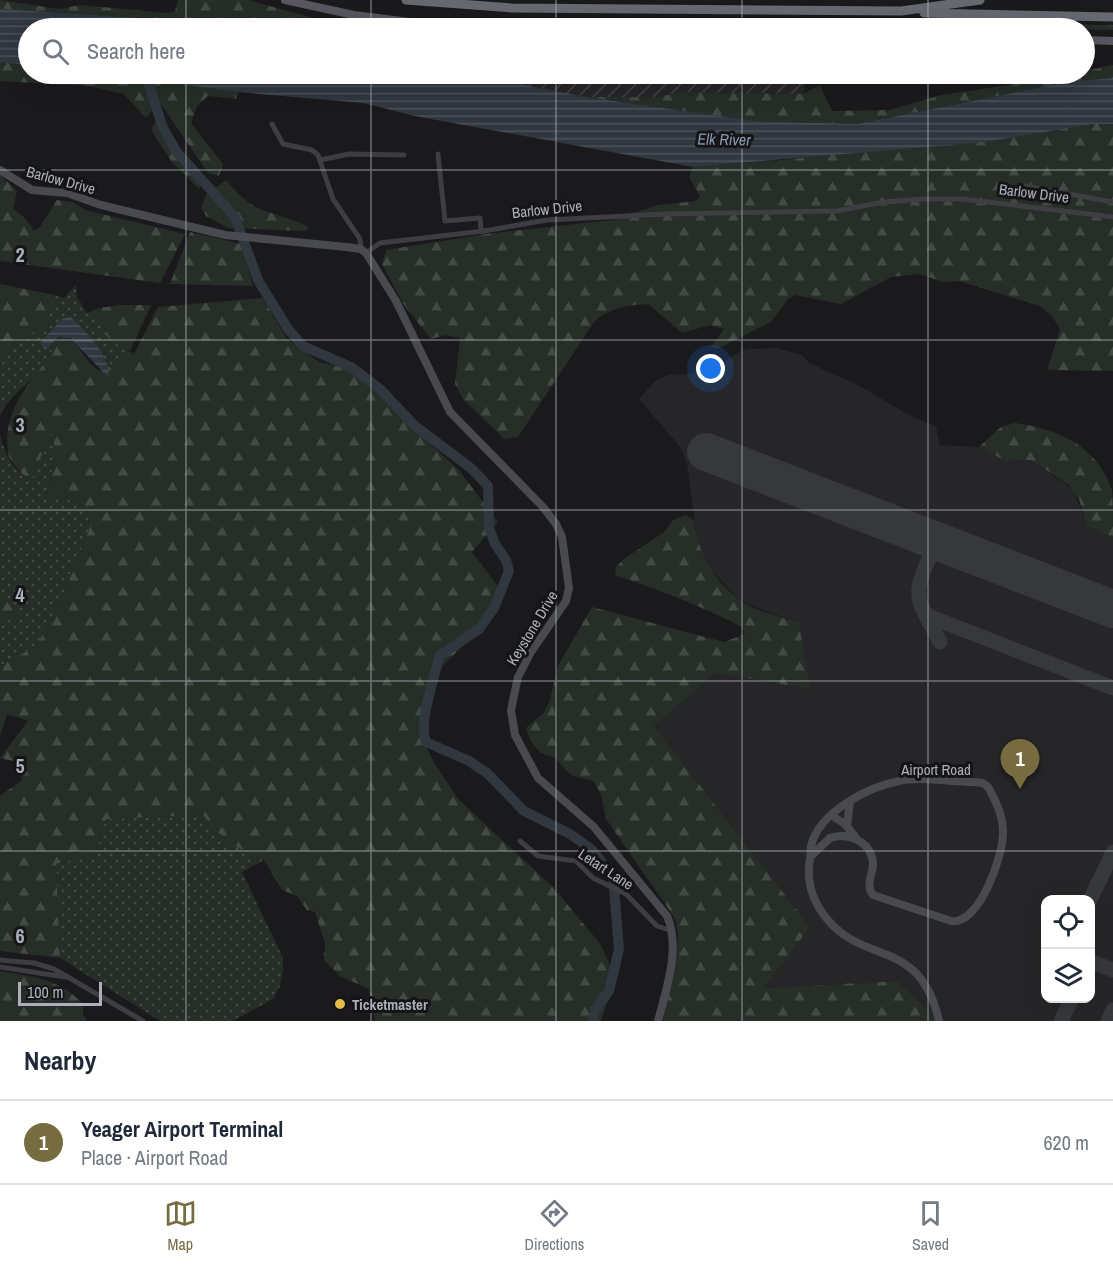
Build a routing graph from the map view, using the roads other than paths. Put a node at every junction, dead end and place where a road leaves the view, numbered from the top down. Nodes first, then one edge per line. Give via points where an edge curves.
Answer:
1 (285, 0) edge
2 (406, 0) edge
3 (980, 0) edge
4 (901, 11) junction
5 (1113, 17) edge
6 (378, 18) edge
7 (1095, 40) edge
8 (1113, 41) edge
9 (272, 124) dead end
10 (438, 154) dead end
11 (404, 155) dead end
12 (320, 159) junction
13 (0, 170) edge
14 (1025, 186) dead end
15 (1113, 202) edge
16 (1113, 217) edge
17 (481, 231) junction
18 (364, 251) junction
19 (850, 801) junction
20 (831, 815) junction
21 (847, 826) junction
22 (856, 838) junction
23 (520, 841) dead end
24 (811, 856) junction
25 (672, 931) junction
26 (0, 960) edge
27 (0, 966) edge
28 (72, 978) junction
29 (142, 1021) edge
30 (658, 1021) edge
31 (939, 1021) edge

1 - 6 main road
2 - 4 highway via 512,8
3 - 4 highway
4 - 5 highway
7 - 8 main road
9 - 12 street via 281,142 312,150
10 - 17 street via 445,221 480,218
11 - 12 street via 349,154
12 - 18 street, Keystone Drive via 333,199
13 - 18 street, Barlow Drive via 33,190 67,193 123,211 231,236
14 - 15 street, Barlow Drive
16 - 17 street, Barlow Drive via 963,199 923,199 837,211 547,220
17 - 18 street, Barlow Drive via 380,243
18 - 25 street, Keystone Drive via 396,301 450,412 543,507 562,537 569,593 518,677 512,710 516,740 538,778 594,827 659,904
19 - 20 street, Airport Road
19 - 21 street
19 - 22 street, Airport Road via 904,780 980,783 991,793 1003,831 993,876 969,916 958,922 873,895 869,887 871,856
20 - 21 street
20 - 24 street, Airport Road via 813,840
21 - 22 street
22 - 24 street via 830,838
23 - 25 street, Letart Lane via 538,856 573,859 588,875 620,891 652,922
24 - 31 street, Airport Road via 810,885 823,915 844,935 907,965 928,992
25 - 30 street, Keystone Drive via 671,964
26 - 28 street via 45,966
27 - 28 street
28 - 29 street

